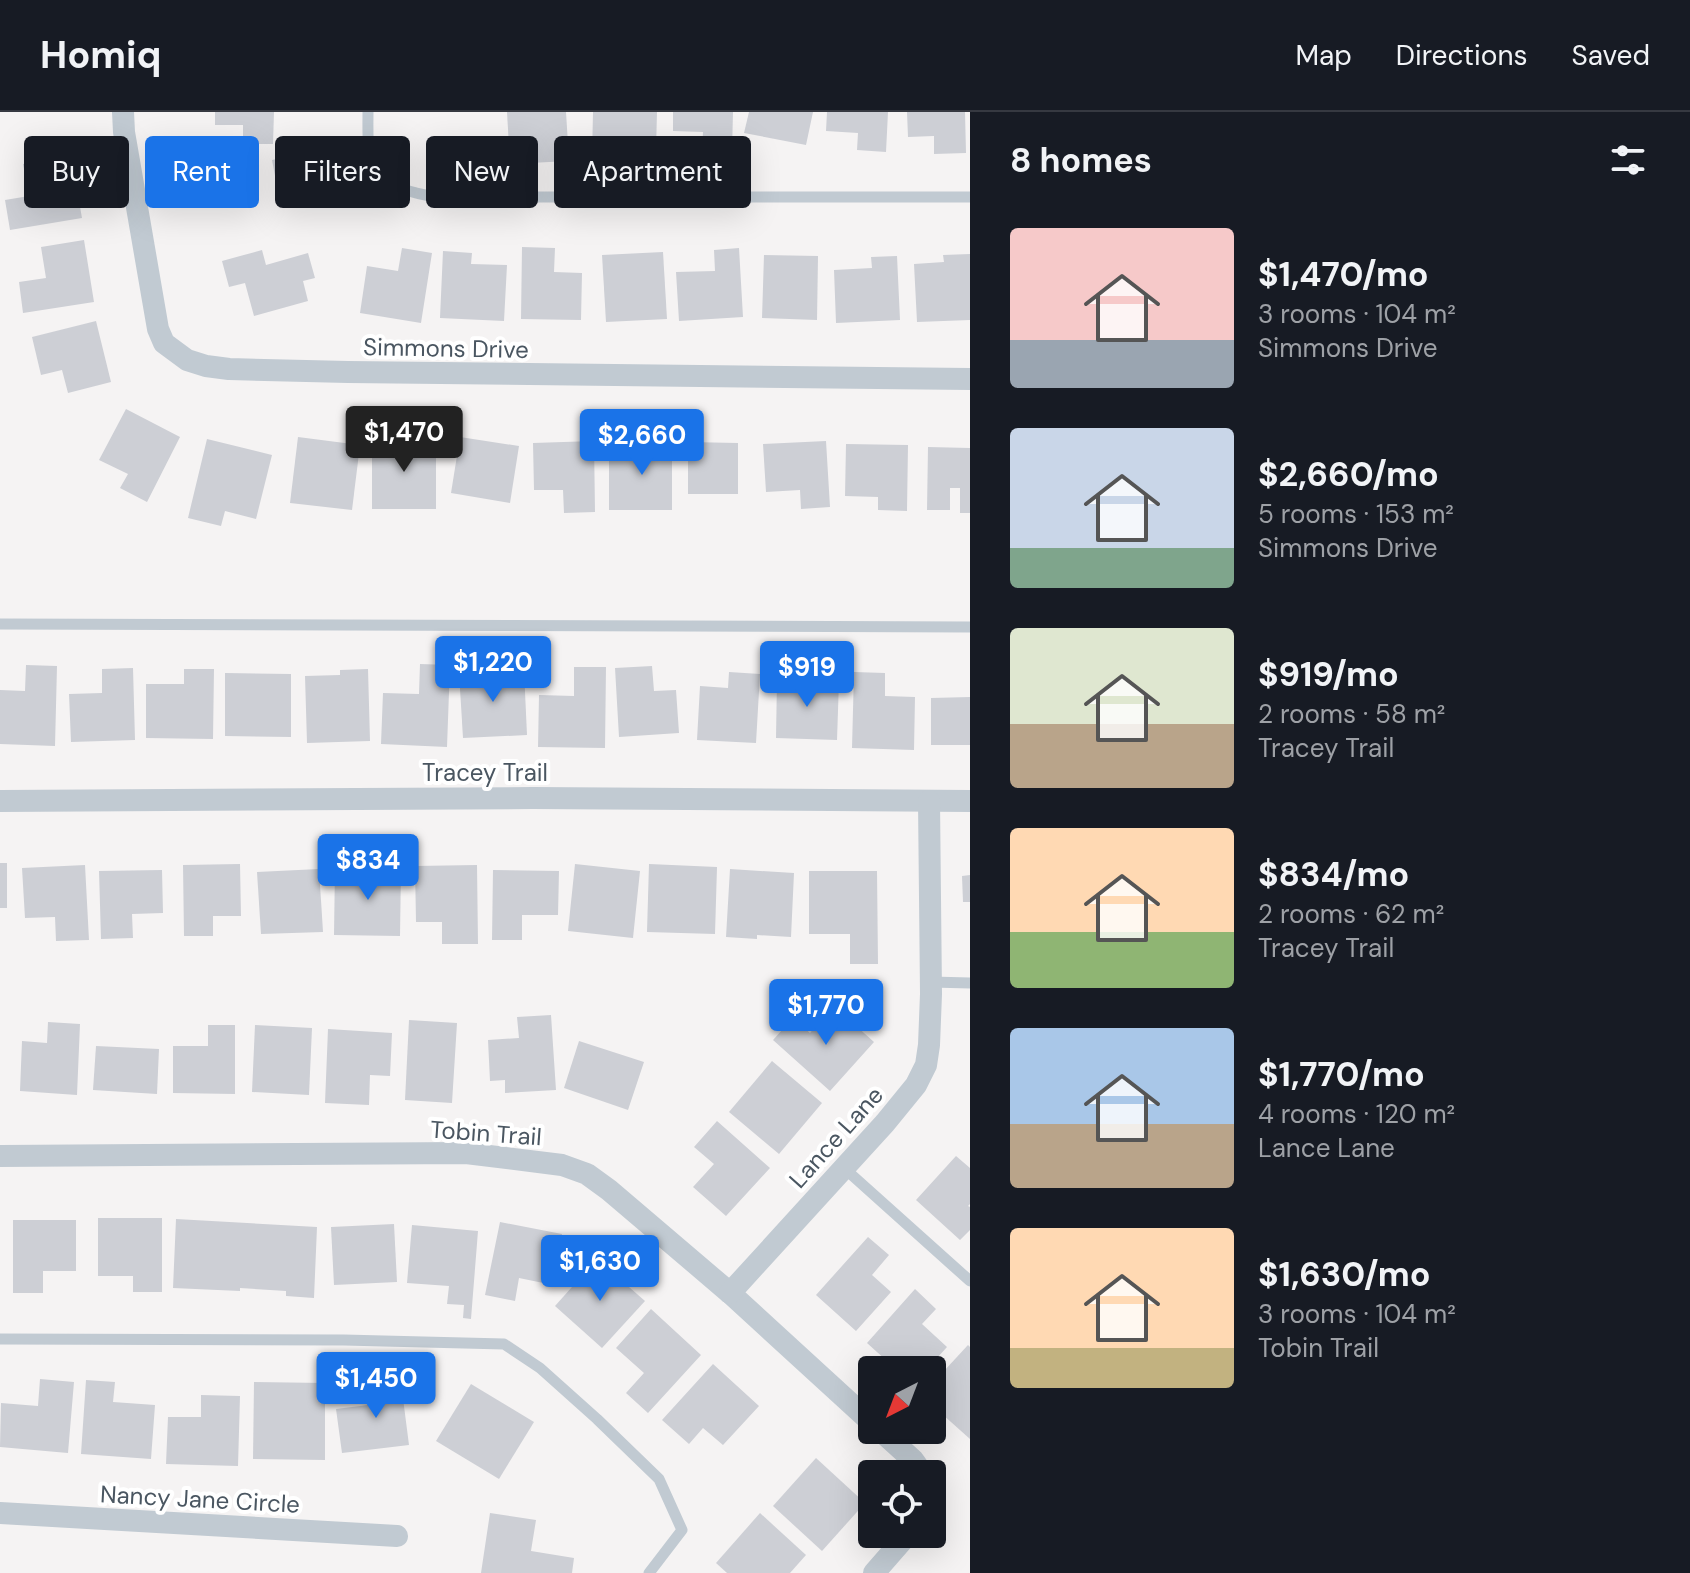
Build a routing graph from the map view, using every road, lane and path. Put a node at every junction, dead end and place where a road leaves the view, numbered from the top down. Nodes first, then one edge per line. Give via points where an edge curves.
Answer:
1 (123, 112) edge
2 (368, 112) edge
3 (970, 197) edge
4 (970, 379) edge
5 (0, 624) edge
6 (970, 627) edge
7 (0, 801) edge
8 (929, 801) junction
9 (970, 801) edge
10 (931, 982) junction
11 (970, 983) edge
12 (0, 1156) edge
13 (844, 1168) junction
14 (970, 1281) edge
15 (730, 1293) junction
16 (0, 1339) edge
17 (858, 1410) edge
18 (895, 1444) edge
19 (913, 1460) edge
20 (0, 1513) edge
21 (397, 1536) dead end
22 (896, 1548) edge
23 (649, 1573) edge
24 (874, 1573) edge

1 - 4 street, Simmons Drive via 158,329 164,343 196,363 229,369 348,372
2 - 3 lane via 370,162 381,179 434,197
5 - 6 lane
7 - 8 street, Tracey Trail
8 - 9 street, Tracey Trail
8 - 10 street, Lance Lane
10 - 11 lane
10 - 13 street, Lance Lane via 926,1065 916,1085
12 - 15 street, Tobin Trail via 466,1153 562,1165 609,1190
13 - 14 lane
13 - 15 street, Lance Lane
15 - 17 street, Tobin Trail
16 - 23 lane via 504,1344 586,1408 659,1479 682,1530
18 - 19 street
20 - 21 street, Nancy Jane Circle
22 - 24 street

